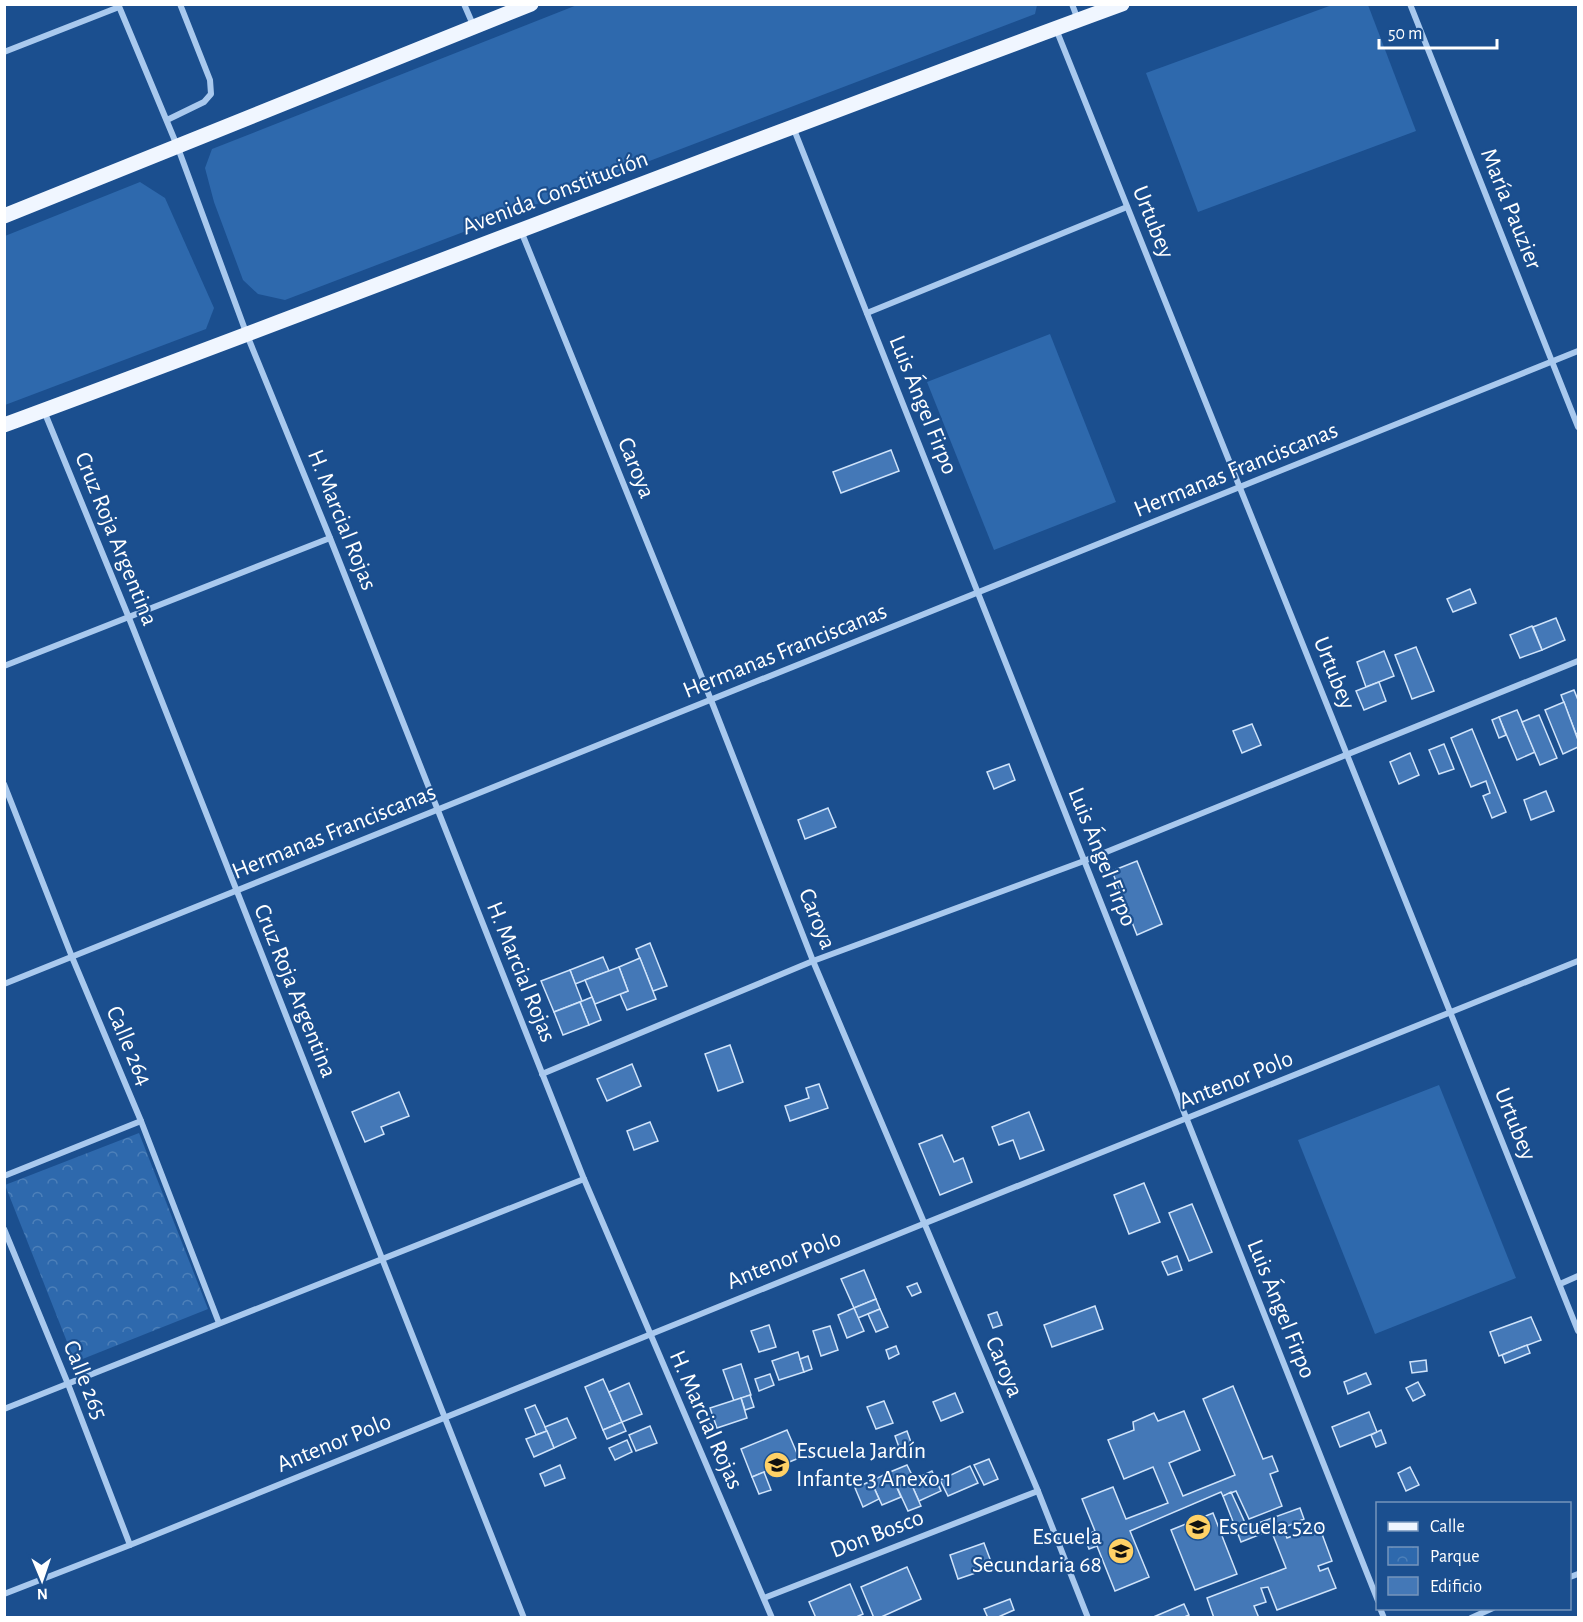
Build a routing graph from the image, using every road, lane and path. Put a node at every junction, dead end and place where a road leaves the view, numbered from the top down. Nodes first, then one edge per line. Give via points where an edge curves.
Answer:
1 (180, 4) edge
2 (464, 4) edge
3 (531, 4) edge
4 (1072, 4) edge
5 (1122, 4) edge
6 (1410, 4) edge
7 (118, 6) edge
8 (1078, 20) junction
9 (474, 28) junction
10 (1056, 29) junction
11 (4, 52) edge
12 (167, 120) junction
13 (793, 126) junction
14 (178, 148) junction
15 (1127, 207) junction
16 (4, 216) edge
17 (521, 230) junction
18 (867, 313) junction
19 (247, 335) junction
20 (1578, 351) edge
21 (1553, 362) junction
22 (44, 411) junction
23 (4, 425) edge
24 (1578, 427) edge
25 (1240, 488) junction
26 (330, 538) junction
27 (978, 593) junction
28 (129, 618) junction
29 (1578, 661) edge
30 (4, 666) edge
31 (711, 700) junction
32 (1347, 754) junction
33 (4, 784) edge
34 (7, 797) edge
35 (437, 810) junction
36 (1084, 861) junction
37 (236, 891) junction
38 (72, 957) junction
39 (813, 961) junction
40 (1578, 962) edge
41 (4, 984) edge
42 (1451, 1013) junction
43 (542, 1074) junction
44 (1186, 1119) junction
45 (141, 1121) junction
46 (4, 1176) edge
47 (584, 1179) junction
48 (923, 1224) junction
49 (4, 1229) edge
50 (383, 1260) junction
51 (1578, 1276) edge
52 (1560, 1284) junction
53 (219, 1323) junction
54 (1578, 1331) edge
55 (649, 1335) junction
56 (68, 1384) junction
57 (4, 1409) edge
58 (446, 1417) junction
59 (1038, 1491) junction
60 (130, 1545) junction
61 (4, 1594) edge
62 (764, 1598) junction
63 (1376, 1598) edge
64 (1488, 1610) edge
65 (524, 1617) edge
66 (772, 1617) edge
67 (1088, 1617) edge
68 (1471, 1617) edge

1 - 12 street via 210,80 211,94 204,102
2 - 9 street
3 - 9 main road
4 - 8 street
5 - 8 main road, Avenida Constitución
6 - 21 street, María Pauzier
7 - 11 street
7 - 12 street
8 - 10 main road, Avenida Constitución
9 - 14 main road
10 - 13 main road, Avenida Constitución
10 - 15 street, Urtubey
12 - 14 street
13 - 17 main road, Avenida Constitución
13 - 18 street, Luis Ángel Firpo
14 - 16 main road
14 - 19 street, H. Marcial Rojas
15 - 18 street
15 - 25 street, Urtubey
17 - 19 main road, Avenida Constitución
17 - 31 street, Caroya
18 - 27 street, Luis Ángel Firpo
19 - 22 main road, Avenida Constitución
19 - 26 street, H. Marcial Rojas
20 - 21 street, Hermanas Franciscanas
21 - 24 street, María Pauzier
21 - 25 street, Hermanas Franciscanas
22 - 23 main road, Avenida Constitución
22 - 28 street, Cruz Roja Argentina
25 - 27 street, Hermanas Franciscanas
25 - 32 street, Urtubey
26 - 28 street
26 - 35 street, H. Marcial Rojas
27 - 31 street, Hermanas Franciscanas
27 - 36 street, Luis Ángel Firpo
28 - 30 street
28 - 37 street, Cruz Roja Argentina
29 - 32 street
31 - 35 street, Hermanas Franciscanas
31 - 39 street, Caroya
32 - 36 street
32 - 42 street, Urtubey
33 - 34 street, Calle 264
34 - 38 street, Calle 264
35 - 37 street, Hermanas Franciscanas
35 - 43 street, H. Marcial Rojas
36 - 39 street
36 - 44 street, Luis Ángel Firpo
37 - 38 street, Hermanas Franciscanas
37 - 50 street, Cruz Roja Argentina
38 - 41 street, Hermanas Franciscanas
38 - 45 street, Calle 264
39 - 43 street
39 - 48 street, Caroya
40 - 42 street, Antenor Polo
42 - 44 street, Antenor Polo
42 - 52 street, Urtubey
43 - 47 street, H. Marcial Rojas
44 - 48 street, Antenor Polo
44 - 63 street, Luis Ángel Firpo
45 - 46 street
45 - 53 street, Calle 264
47 - 50 street
47 - 55 street, H. Marcial Rojas
48 - 55 street, Antenor Polo
48 - 59 street, Caroya
49 - 56 street, Calle 265
50 - 53 street
50 - 58 street, Cruz Roja Argentina
51 - 52 street
52 - 54 street, Urtubey
53 - 56 street
55 - 58 street, Antenor Polo
55 - 62 street, H. Marcial Rojas
56 - 57 street
56 - 60 street, Calle 265
58 - 60 street, Antenor Polo
58 - 65 street, Cruz Roja Argentina
59 - 62 street, Don Bosco
59 - 67 street, Caroya
60 - 61 street, Antenor Polo
62 - 66 street, H. Marcial Rojas
64 - 68 street

